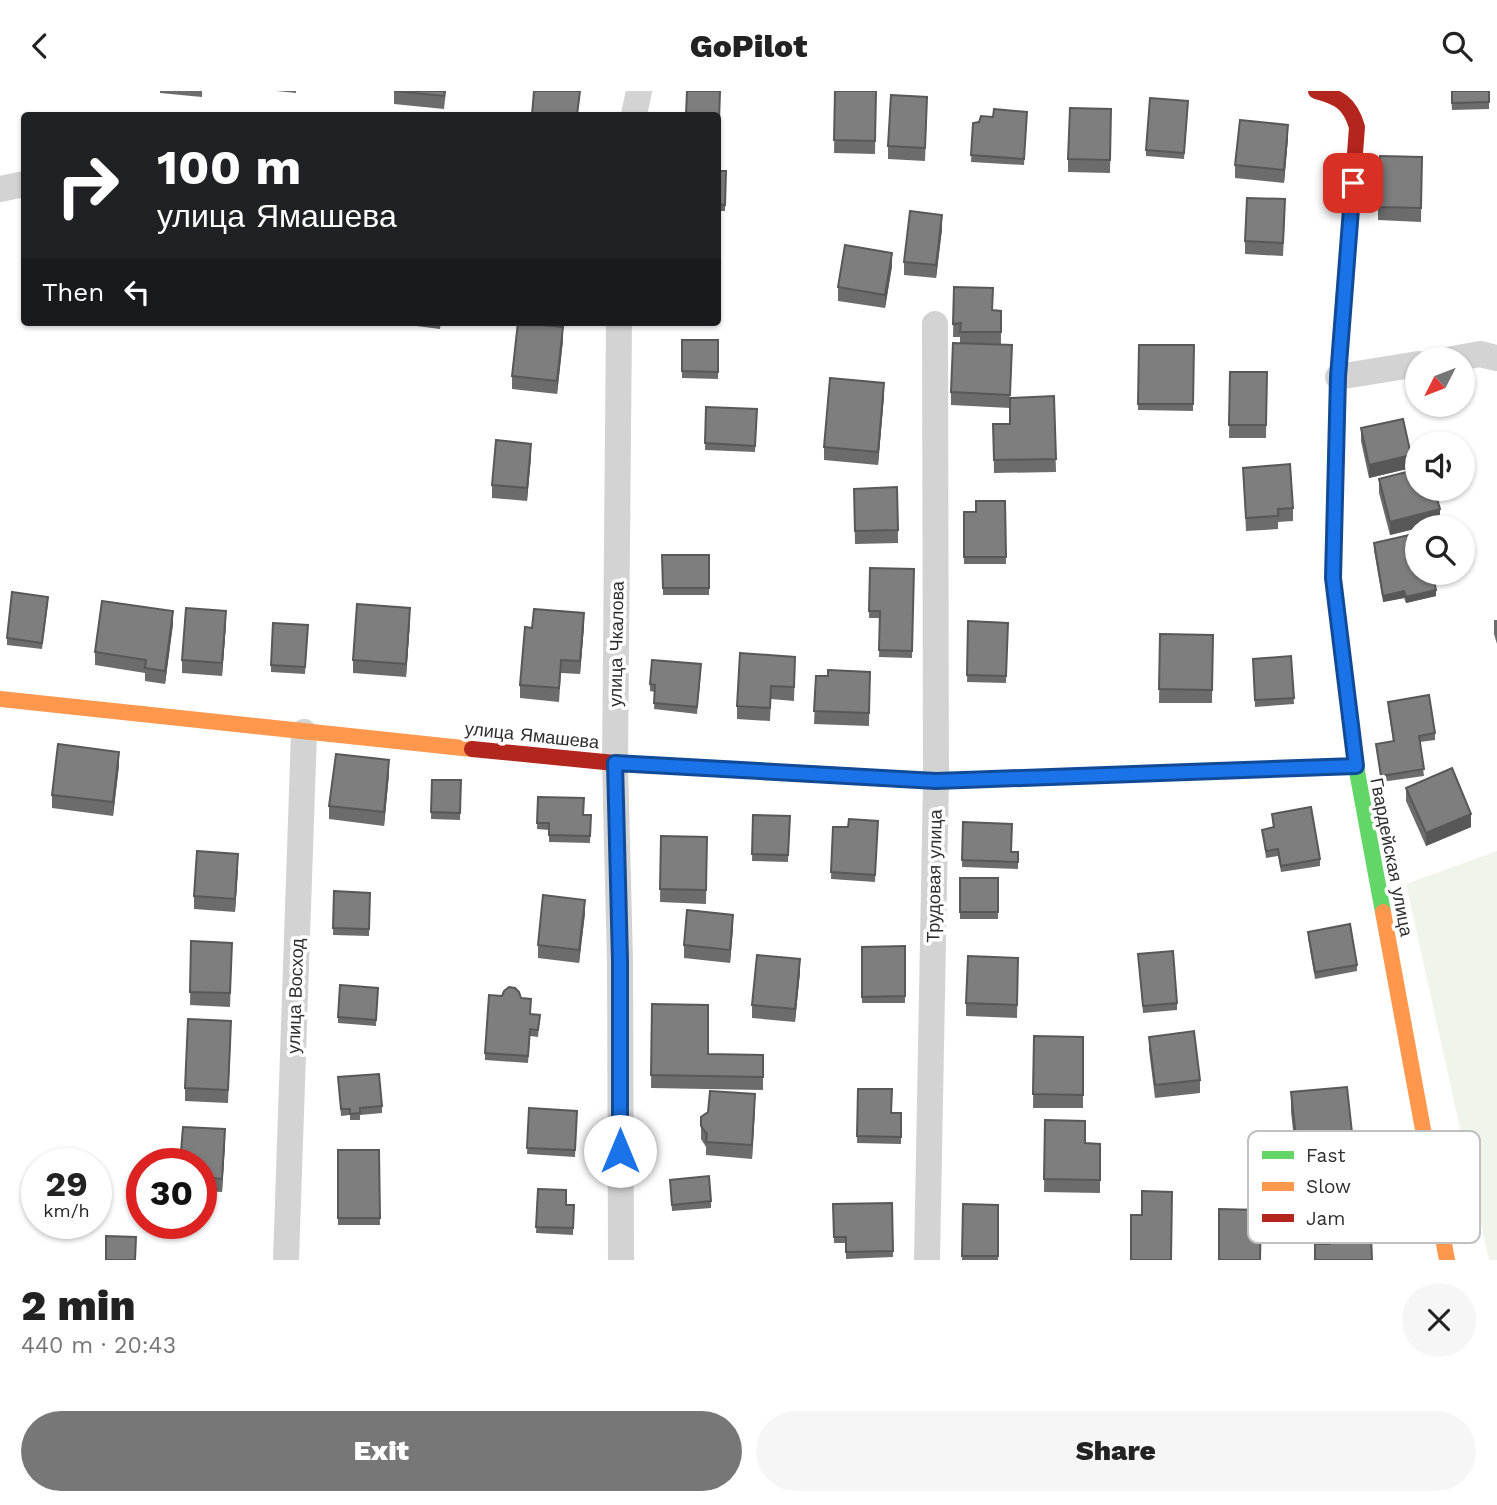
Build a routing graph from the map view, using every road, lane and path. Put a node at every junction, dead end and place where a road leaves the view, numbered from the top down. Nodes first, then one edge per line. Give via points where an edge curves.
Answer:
1 (639, 91) edge
2 (1322, 92) edge
3 (636, 112) edge
4 (21, 185) edge
5 (0, 189) edge
6 (934, 324) dead end
7 (619, 326) edge
8 (1475, 355) edge
9 (1497, 358) edge
10 (1405, 366) edge
11 (1338, 377) junction
12 (0, 699) edge
13 (304, 732) junction
14 (615, 763) junction
15 (1356, 766) junction
16 (936, 781) junction
17 (1423, 1131) edge
18 (286, 1260) edge
19 (621, 1260) edge
20 (927, 1260) edge

1 - 3 street
2 - 11 street, Гвардейская улица via 1342,100 1354,113 1357,127
4 - 5 street
6 - 16 street, Трудовая улица
7 - 14 street, улица Чкалова
8 - 9 street
10 - 11 street
11 - 15 street, Гвардейская улица via 1333,578
12 - 13 street, улица Ямашева
13 - 14 street, улица Ямашева
13 - 18 street, улица Восход
14 - 16 street, улица Ямашева
14 - 19 street, улица Чкалова
15 - 16 street, улица Ямашева
15 - 17 street, Гвардейская улица
16 - 20 street, Трудовая улица

